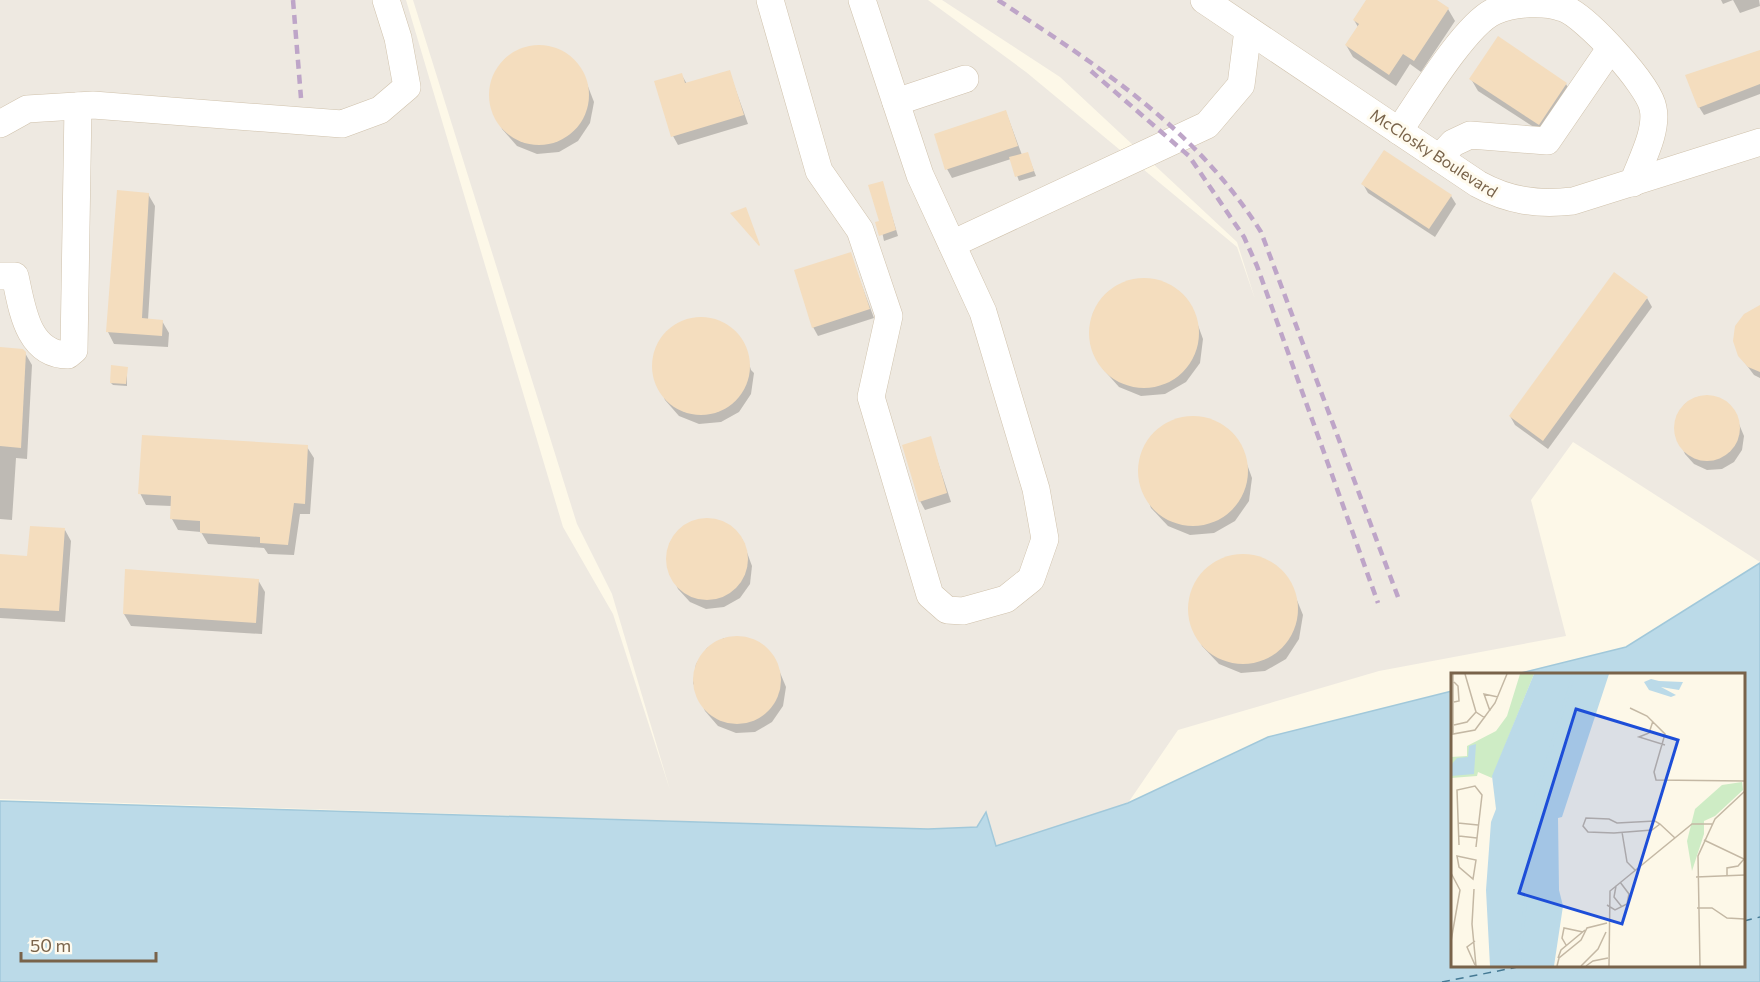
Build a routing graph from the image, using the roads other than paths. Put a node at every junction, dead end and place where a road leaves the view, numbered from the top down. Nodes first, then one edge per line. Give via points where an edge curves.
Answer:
1 (386, 0) edge
2 (770, 0) edge
3 (862, 0) edge
4 (1203, 0) edge
5 (1248, 30) junction
6 (1610, 49) junction
7 (965, 80) dead end
8 (896, 102) junction
9 (78, 106) junction
10 (0, 124) edge
11 (1399, 131) junction
12 (1760, 141) edge
13 (1439, 158) junction
14 (1633, 183) junction
15 (952, 244) junction
16 (0, 276) edge

1 - 9 street via 399,38 406,87 380,110 342,124
2 - 15 street via 819,171 860,230 889,316 871,398 930,595 947,610 963,611 1006,599 1031,579 1045,539 1036,489 983,312
3 - 8 street
4 - 5 street, McClosky Boulevard
5 - 11 street, McClosky Boulevard
5 - 15 street via 1240,85 1207,125
6 - 11 street via 1565,8 1530,5 1494,11 1476,24
6 - 13 street via 1547,141 1470,135 1453,142
6 - 14 street via 1635,72 1653,107 1652,128
7 - 8 street
8 - 15 street via 920,175
9 - 10 street via 27,109
9 - 16 street via 74,350 58,355 41,346 26,323 15,276
11 - 13 street, McClosky Boulevard
12 - 14 street, McClosky Boulevard
13 - 14 street, McClosky Boulevard via 1498,195 1530,202 1573,201

